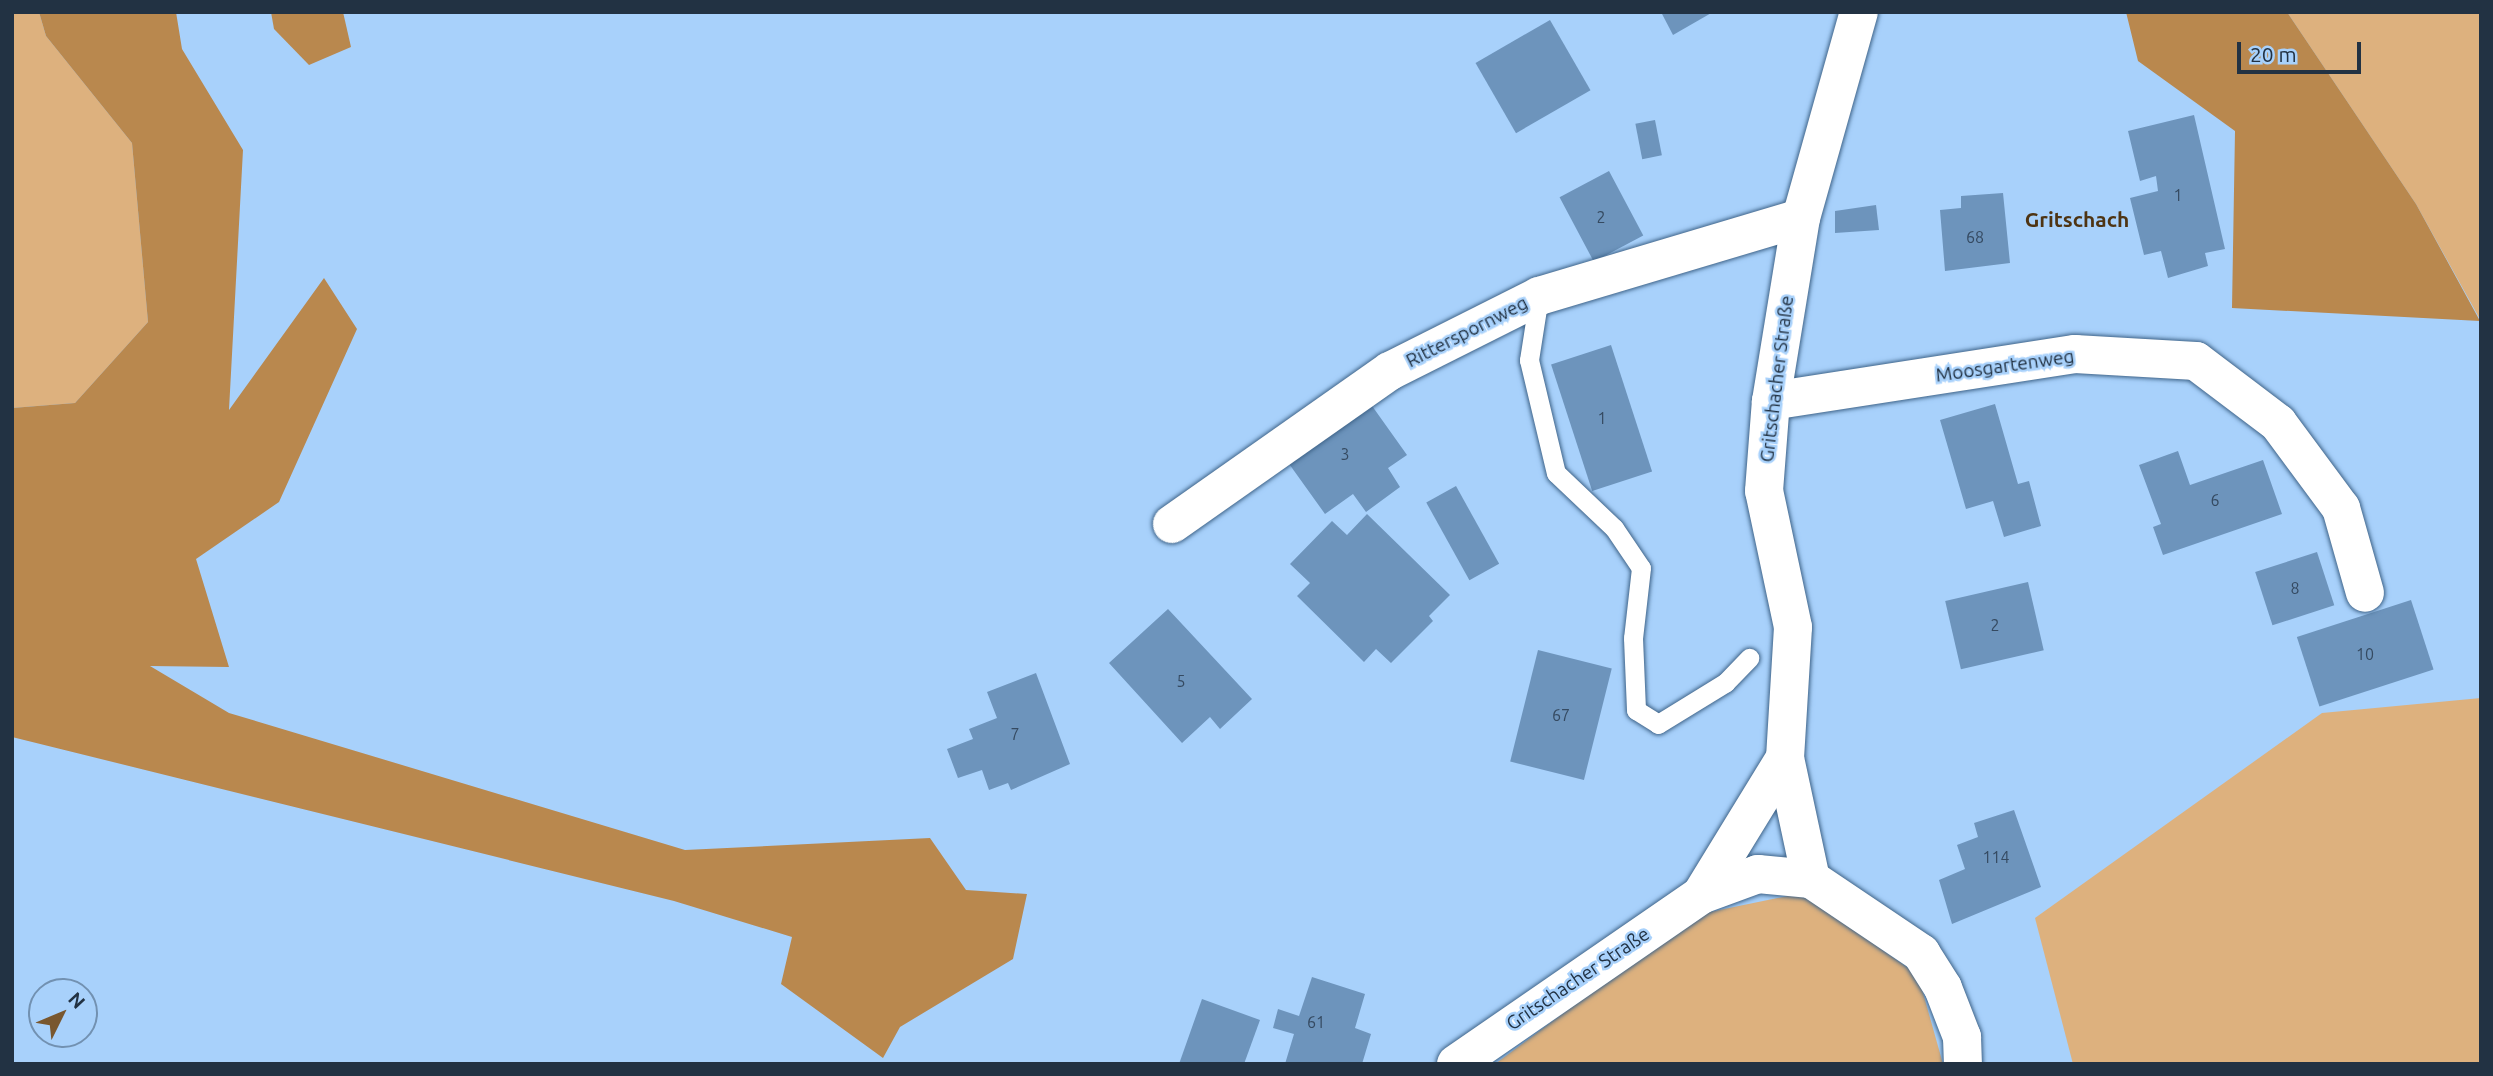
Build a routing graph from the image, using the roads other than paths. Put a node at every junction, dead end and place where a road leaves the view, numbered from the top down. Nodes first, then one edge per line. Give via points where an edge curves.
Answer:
1 (1859, 12) edge
2 (1801, 218) junction
3 (1539, 296) junction
4 (1771, 401) junction
5 (1172, 524) dead end
6 (2365, 593) dead end
7 (1749, 658) dead end
8 (1785, 758) junction
9 (1811, 879) junction
10 (1701, 895) junction
11 (1456, 1064) edge
12 (1963, 1064) edge

1 - 2 street, Gritschacher Straße
2 - 3 street, Ritterspornweg
2 - 4 street, Gritschacher Straße
3 - 5 street, Ritterspornweg via 1390,371
3 - 7 lane via 1528,360 1556,473 1614,528 1641,568 1633,638 1636,710 1658,724 1725,683
4 - 6 street, Moosgartenweg via 2075,354 2196,361 2278,423 2341,508
4 - 8 street, Gritschacher Straße via 1764,491 1793,626
8 - 9 street
8 - 10 street, Gritschacher Straße
9 - 10 street, Gritschacher Straße via 1758,874
9 - 12 street via 1921,953 1943,988 1962,1037
10 - 11 street, Gritschacher Straße

